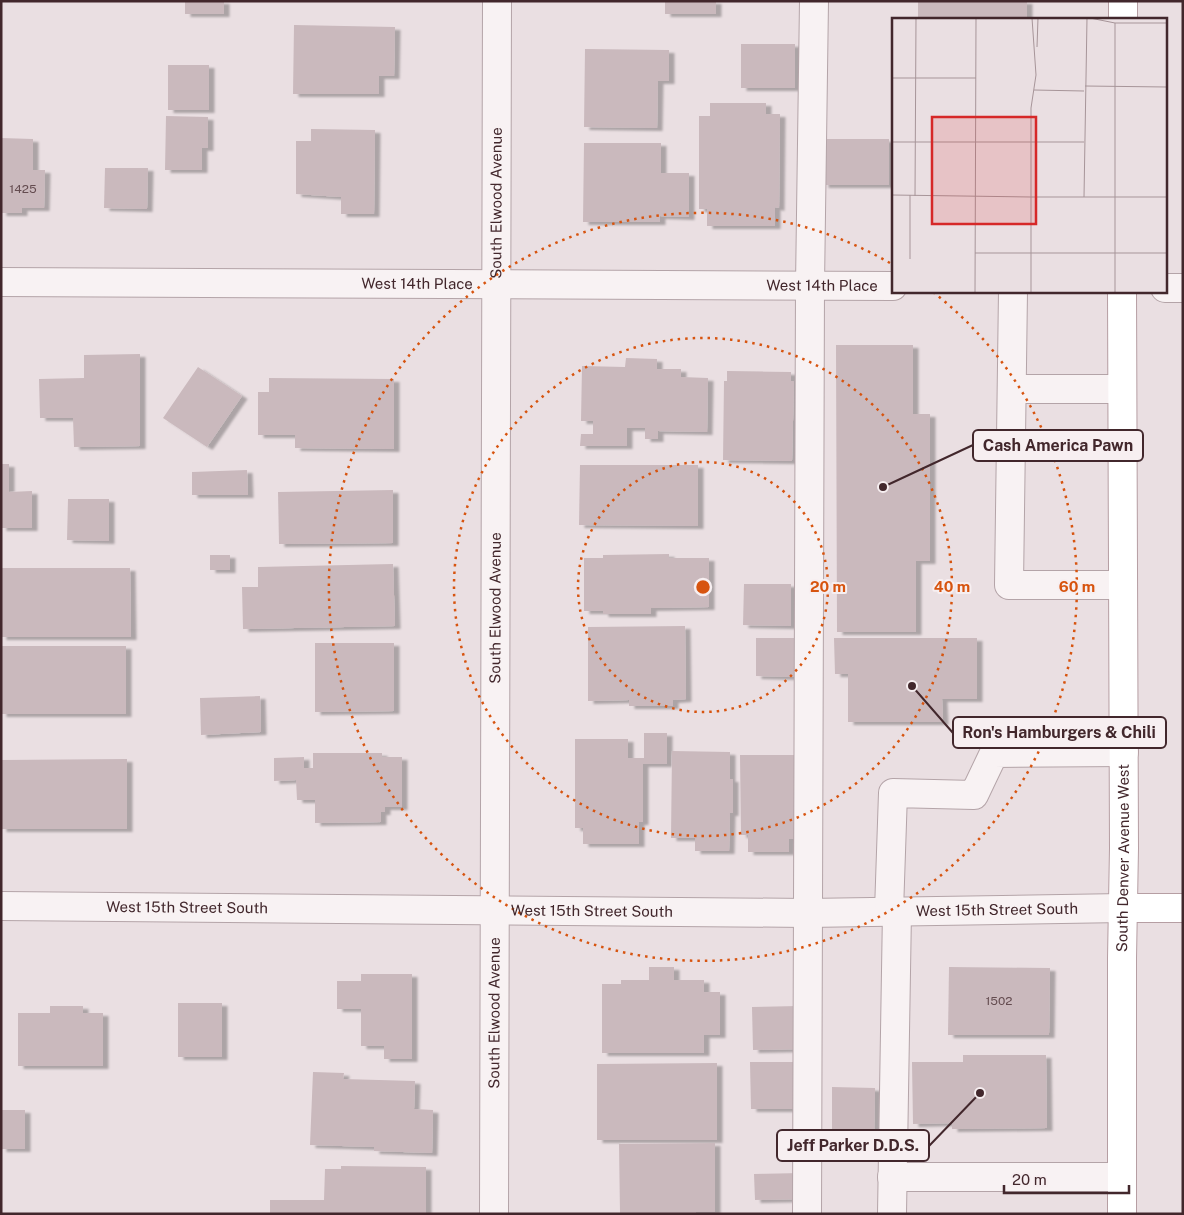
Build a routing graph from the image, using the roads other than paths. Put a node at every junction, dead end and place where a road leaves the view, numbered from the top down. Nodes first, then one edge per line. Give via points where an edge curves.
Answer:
1 (497, 1) edge
2 (814, 1) edge
3 (1124, 1) edge
4 (1123, 18) edge
5 (1, 282) edge
6 (497, 285) junction
7 (810, 285) junction
8 (892, 286) edge
9 (1166, 288) edge
10 (1183, 288) edge
11 (1013, 292) edge
12 (1122, 292) edge
13 (1012, 389) junction
14 (1122, 389) junction
15 (1123, 584) junction
16 (1124, 752) junction
17 (1, 906) edge
18 (1123, 908) junction
19 (1183, 908) edge
20 (496, 911) junction
21 (893, 912) junction
22 (807, 913) junction
23 (892, 1177) junction
24 (1122, 1177) junction
25 (494, 1214) edge
26 (807, 1214) edge
27 (892, 1214) edge
28 (1122, 1214) edge

1 - 6 street, South Elwood Avenue
2 - 7 street
3 - 4 main road
5 - 6 street, West 14th Place
6 - 7 street, West 14th Place
6 - 20 street, South Elwood Avenue
7 - 8 street, West 14th Place
7 - 22 street
9 - 10 street
11 - 13 street
12 - 14 main road, South Denver Avenue West
13 - 14 street
13 - 15 street via 1009,584
14 - 15 main road, South Denver Avenue West
15 - 16 main road, South Denver Avenue West
16 - 18 main road, South Denver Avenue West
16 - 21 street via 994,752 974,795 893,793
17 - 20 street, West 15th Street South
18 - 19 main road, West 15th Street South
18 - 21 street, West 15th Street South
18 - 24 main road, South Denver Avenue West
20 - 22 street, West 15th Street South
20 - 25 street, South Elwood Avenue
21 - 22 street, West 15th Street South
21 - 23 street
22 - 26 street
23 - 24 street
23 - 27 street
24 - 28 main road, South Denver Avenue West

